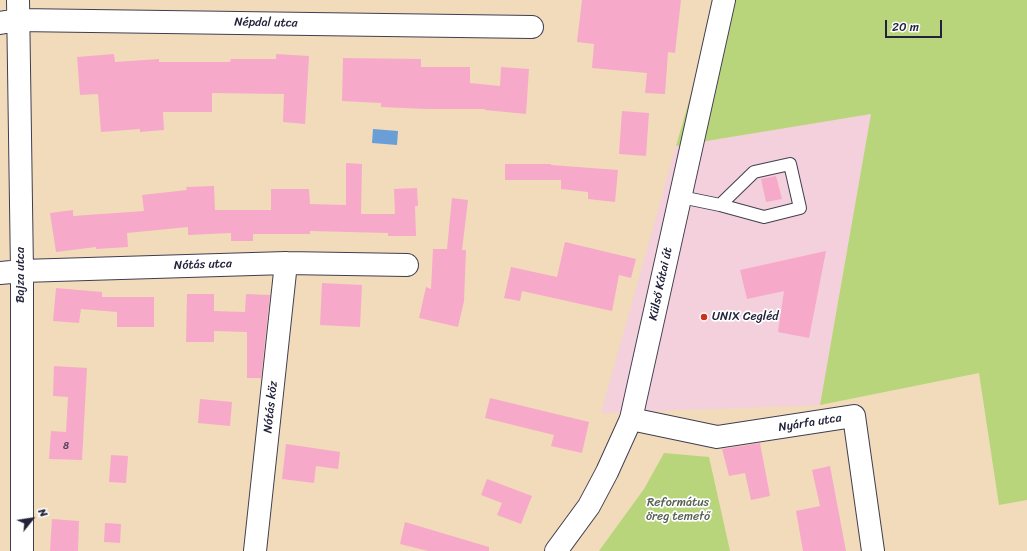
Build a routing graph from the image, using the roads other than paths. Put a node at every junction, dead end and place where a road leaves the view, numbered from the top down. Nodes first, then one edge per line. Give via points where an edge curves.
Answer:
1 (724, 0) edge
2 (12, 14) edge
3 (532, 27) dead end
4 (680, 197) junction
5 (720, 205) junction
6 (286, 263) junction
7 (406, 265) dead end
8 (22, 271) junction
9 (0, 273) edge
10 (631, 419) junction
11 (22, 551) edge
12 (255, 551) edge
13 (556, 551) edge
14 (873, 551) edge

1 - 4 street, Külső Kátai út
2 - 3 street, Népdal utca
2 - 8 street, Bajza utca
4 - 5 lane
4 - 10 street, Külső Kátai út
5 - 5 lane via 764,217 800,208 790,164 754,172
6 - 7 street, Nótás utca
6 - 8 street, Nótás utca
6 - 12 street, Nótás köz
8 - 9 street, Nótás utca
8 - 11 street, Bajza utca
10 - 13 street, Külső Kátai út via 589,506
10 - 14 street, Nyárfa utca via 717,437 854,416

